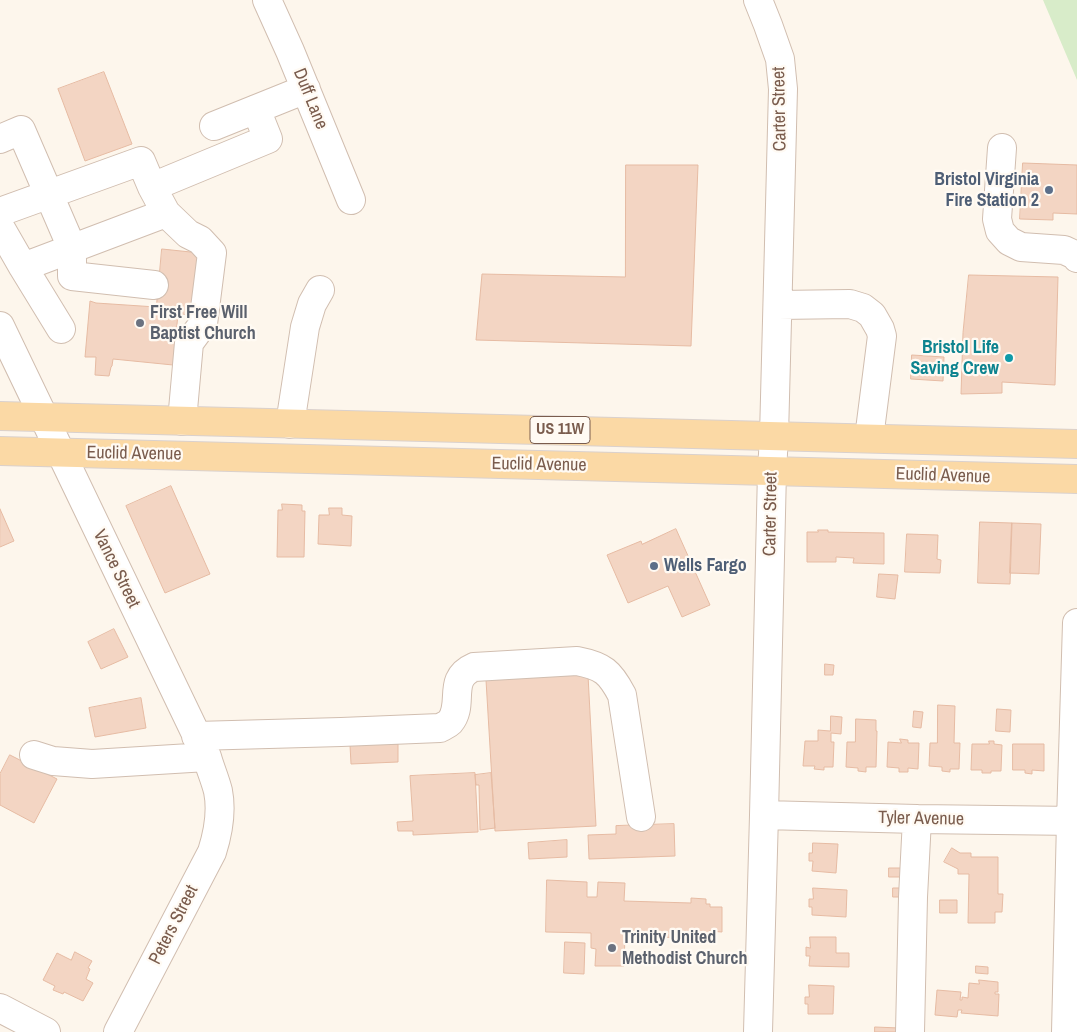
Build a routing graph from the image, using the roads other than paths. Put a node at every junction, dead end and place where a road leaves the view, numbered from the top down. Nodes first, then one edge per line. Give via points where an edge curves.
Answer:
1 (267, 0) edge
2 (758, 0) edge
3 (306, 89) junction
4 (256, 109) junction
5 (214, 126) dead end
6 (0, 139) edge
7 (1002, 148) dead end
8 (152, 187) junction
9 (49, 194) junction
10 (351, 200) dead end
11 (0, 212) edge
12 (166, 213) junction
13 (0, 227) edge
14 (72, 248) junction
15 (1077, 258) edge
16 (23, 267) junction
17 (154, 285) dead end
18 (320, 290) dead end
19 (778, 305) junction
20 (60, 329) dead end
21 (2, 334) edge
22 (0, 416) edge
23 (43, 417) junction
24 (182, 421) junction
25 (290, 424) junction
26 (774, 436) junction
27 (869, 438) junction
28 (1077, 444) edge
29 (0, 451) edge
30 (61, 453) junction
31 (772, 471) junction
32 (1077, 479) edge
33 (1077, 623) edge
34 (202, 747) junction
35 (34, 755) dead end
36 (220, 815) joint
37 (764, 815) junction
38 (641, 816) dead end
39 (917, 819) junction
40 (1074, 821) edge
41 (0, 1008) edge
42 (46, 1032) edge
43 (118, 1032) edge
44 (758, 1032) edge
45 (910, 1032) edge
46 (1066, 1032) edge

1 - 3 street, Duff Lane
2 - 19 street, Carter Street via 780,59 783,89
3 - 4 street
3 - 10 street, Duff Lane
4 - 5 street
4 - 8 street via 268,139
6 - 9 street via 21,130
7 - 15 street via 996,219 1000,231 1021,247 1064,250
8 - 9 street via 141,162
8 - 12 street
9 - 11 street
9 - 14 street
12 - 14 street
12 - 24 street via 212,254 203,324 189,343
13 - 16 street
14 - 16 street
14 - 17 street via 72,276
16 - 20 street
18 - 25 street via 305,327
19 - 26 street, Carter Street
19 - 27 street via 850,304 872,315 882,336
21 - 23 street, Vance Street
22 - 23 main road, Euclid Avenue / US 11W
23 - 24 main road, Euclid Avenue / US 11W
23 - 30 street, Vance Street
24 - 25 main road, Euclid Avenue / US 11W
25 - 26 main road, Euclid Avenue / US 11W
26 - 27 main road, Euclid Avenue / US 11W
26 - 31 street, Carter Street
27 - 28 main road, Euclid Avenue / US 11W
29 - 30 main road, Euclid Avenue / US 11W
30 - 31 main road, Euclid Avenue / US 11W
30 - 34 street, Vance Street
31 - 32 main road, Euclid Avenue / US 11W
31 - 37 street, Carter Street
33 - 40 street
34 - 35 street via 92,764 53,761
34 - 36 street, Vance Street via 218,792
34 - 38 street via 341,732 440,728 455,714 460,676 474,667 577,661 593,664 606,672 622,695
36 - 43 street, Peters Street via 212,852
37 - 39 street, Tyler Avenue
37 - 44 street, Carter Street
39 - 40 street, Tyler Avenue
39 - 45 street
40 - 46 street
41 - 42 street

